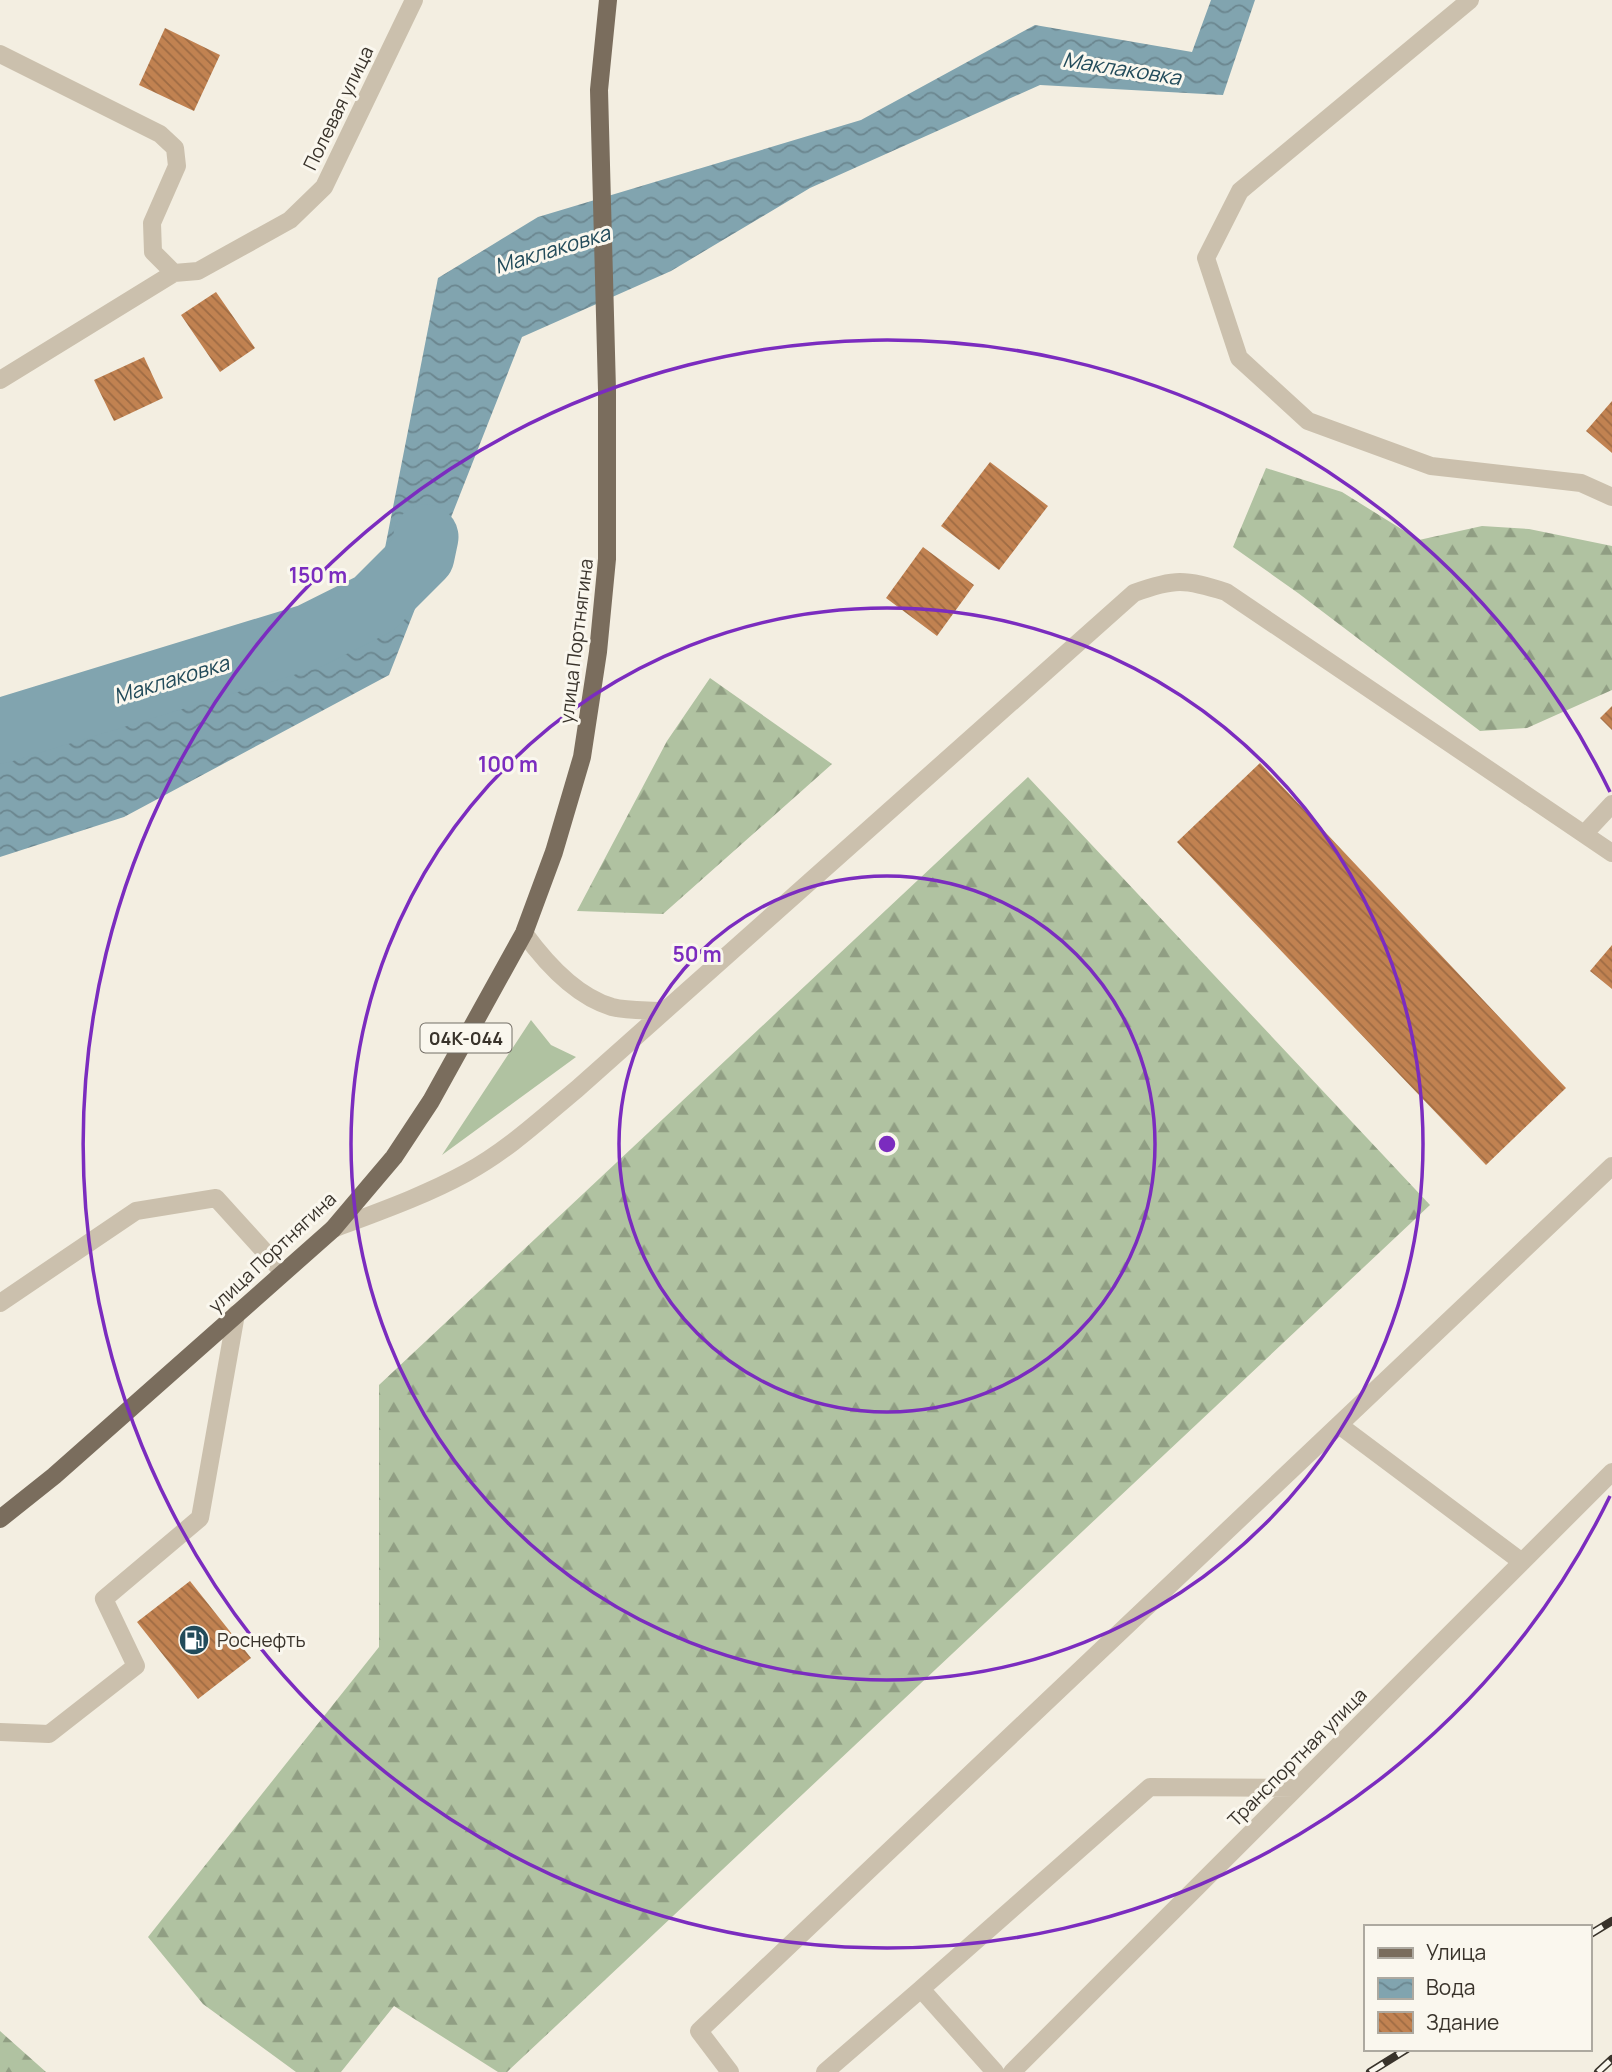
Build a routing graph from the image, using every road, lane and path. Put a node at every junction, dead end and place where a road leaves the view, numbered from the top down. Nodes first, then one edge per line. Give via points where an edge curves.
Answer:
1 (414, 0) edge
2 (608, 0) edge
3 (1470, 0) edge
4 (0, 54) edge
5 (174, 273) junction
6 (0, 380) edge
7 (1612, 498) edge
8 (1612, 804) edge
9 (1586, 832) junction
10 (1612, 853) edge
11 (524, 933) junction
12 (662, 1012) junction
13 (1612, 1166) edge
14 (333, 1229) junction
15 (283, 1272) junction
16 (0, 1303) edge
17 (236, 1314) junction
18 (1339, 1425) junction
19 (1612, 1472) edge
20 (0, 1519) edge
21 (1521, 1562) junction
22 (0, 1732) edge
23 (1295, 1788) junction
24 (921, 1989) junction
25 (730, 2072) edge
26 (825, 2072) edge
27 (995, 2072) edge
28 (1012, 2072) edge

1 - 5 street, Полевая улица via 324,187 290,220 198,271
2 - 11 main road, улица Портнягина / 04К-044 via 599,90 607,559 582,757
3 - 7 street via 1240,191 1206,258 1239,358 1308,421 1431,466 1581,483
4 - 5 street via 160,134 175,148 177,166 152,223 153,252
5 - 6 street, Полевая улица
8 - 9 street
9 - 10 street
9 - 12 street via 1226,592 1189,580 1162,583 1134,593
11 - 12 street via 546,962 588,994 611,1007
11 - 14 main road, улица Портнягина / 04К-044 via 431,1101 394,1157
12 - 14 street via 512,1143 469,1172
13 - 18 street
14 - 15 main road, улица Портнягина / 04К-044
15 - 16 street via 216,1198 136,1211
15 - 17 main road, улица Портнягина / 04К-044
17 - 20 main road, улица Портнягина / 04К-044
17 - 22 street via 200,1518 104,1599 136,1666 49,1734
18 - 21 street
18 - 25 street via 699,2031
19 - 21 street, Транспортная улица
21 - 23 street, Транспортная улица
23 - 24 street via 1150,1787
23 - 28 street, Транспортная улица
24 - 26 street
24 - 27 street

